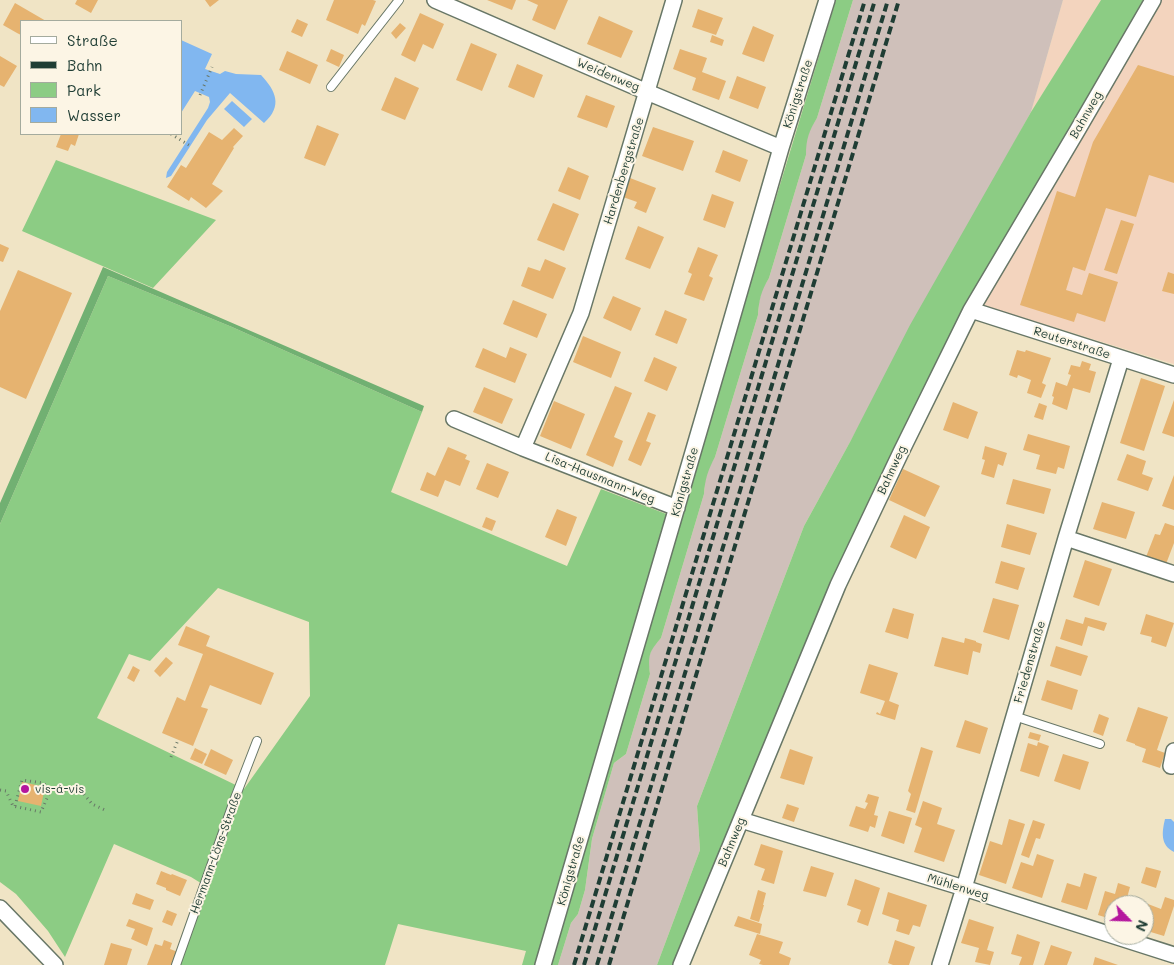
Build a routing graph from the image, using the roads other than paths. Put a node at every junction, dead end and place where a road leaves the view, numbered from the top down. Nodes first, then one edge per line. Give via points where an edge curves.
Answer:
1 (399, 0) edge
2 (435, 0) edge
3 (674, 0) edge
4 (827, 0) edge
5 (1153, 0) edge
6 (330, 87) dead end
7 (647, 92) junction
8 (781, 148) junction
9 (971, 310) junction
10 (1121, 359) junction
11 (1174, 376) edge
12 (454, 419) dead end
13 (523, 448) junction
14 (677, 508) junction
15 (1066, 538) junction
16 (1174, 574) edge
17 (1014, 716) junction
18 (258, 741) dead end
19 (1100, 744) dead end
20 (741, 820) junction
21 (964, 888) junction
22 (0, 908) edge
23 (1174, 955) edge
24 (55, 965) edge
25 (176, 965) edge
26 (543, 965) edge
27 (681, 965) edge
28 (940, 965) edge

1 - 6 lane
2 - 7 street, Weidenweg
3 - 7 street, Hardenbergstraße
4 - 8 street, Königstraße
5 - 9 street, Bahnweg
7 - 8 street, Weidenweg
7 - 13 street, Hardenbergstraße via 581,313
8 - 14 street, Königstraße
9 - 10 street, Reuterstraße
9 - 20 street, Bahnweg via 838,585
10 - 11 street, Reuterstraße
10 - 15 street, Friedenstraße
12 - 13 street, Lisa-Hausmann-Weg
13 - 14 street, Lisa-Hausmann-Weg
14 - 26 street, Königstraße
15 - 16 street
15 - 17 street, Friedenstraße
17 - 19 lane
17 - 21 street, Friedenstraße
18 - 25 lane, Hermann-Löns-Straße
20 - 21 street, Mühlenweg
20 - 27 street, Bahnweg
21 - 23 street, Mühlenweg
21 - 28 street, Friedenstraße
22 - 24 street

